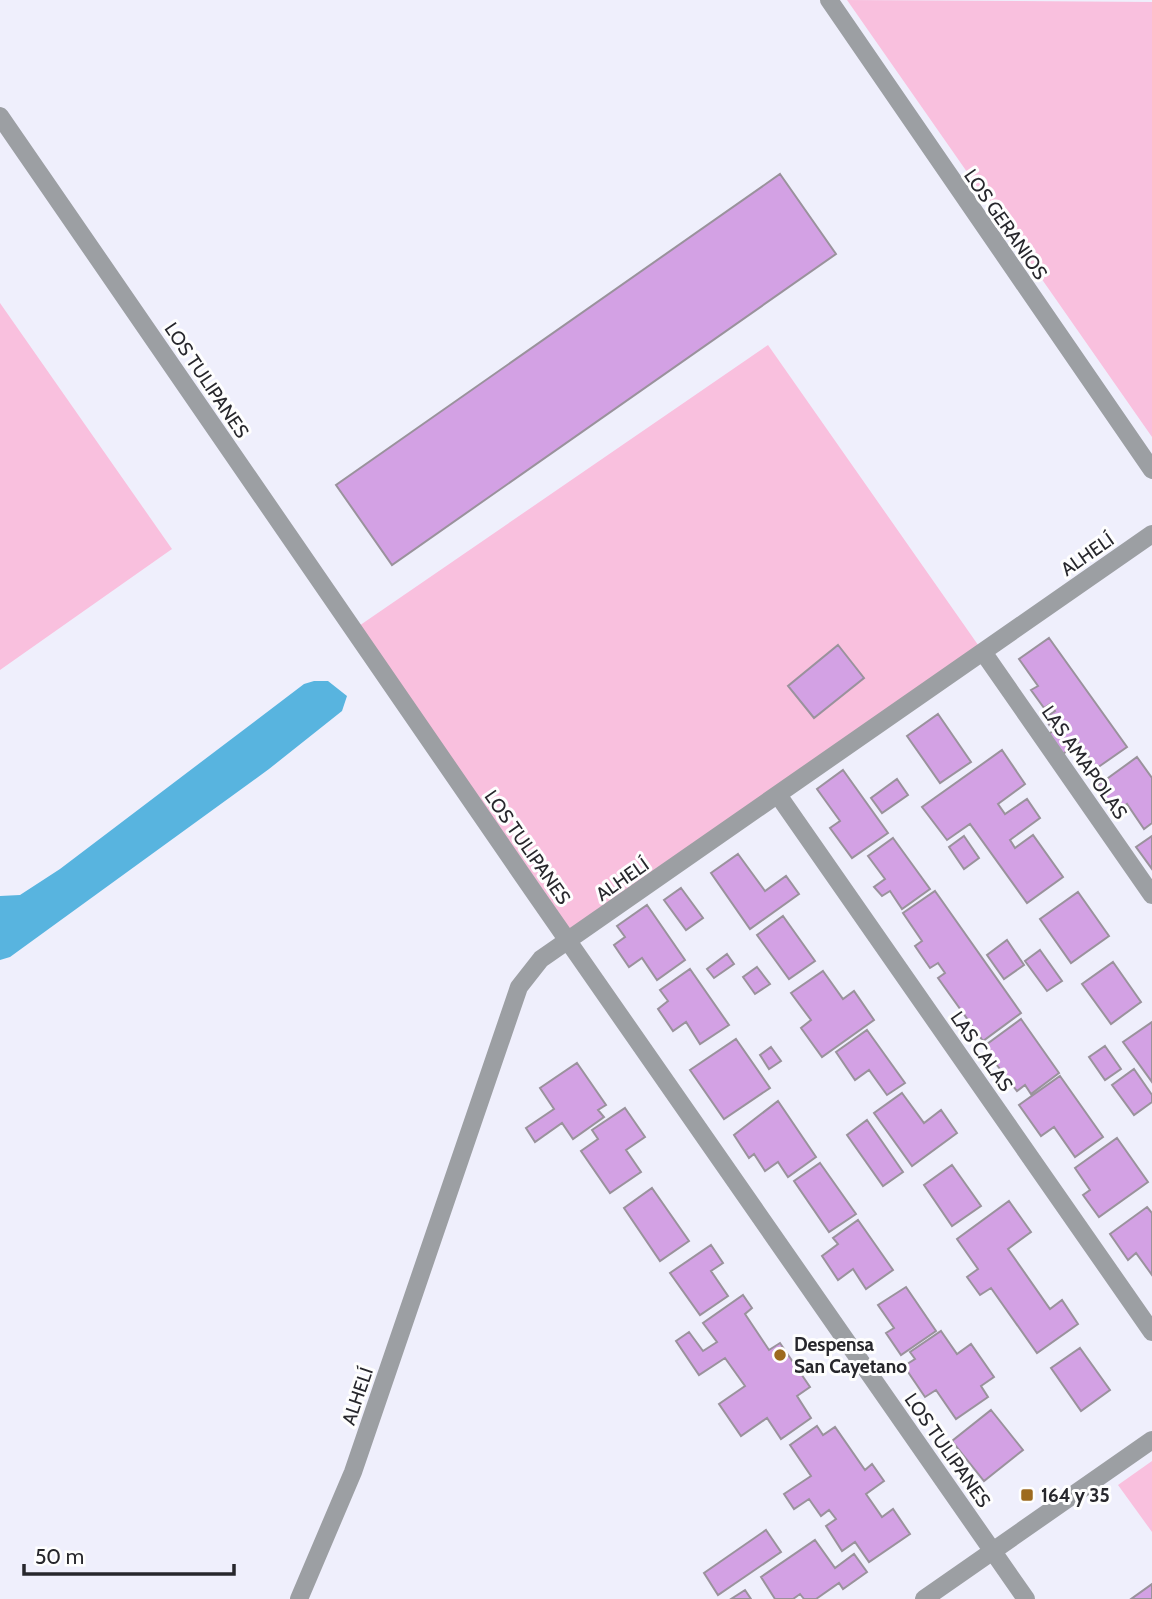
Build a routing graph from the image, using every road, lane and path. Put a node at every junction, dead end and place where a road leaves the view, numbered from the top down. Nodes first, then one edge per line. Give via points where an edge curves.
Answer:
1 (828, 0) edge
2 (0, 116) edge
3 (1152, 470) edge
4 (1152, 534) edge
5 (983, 652) junction
6 (778, 795) junction
7 (1152, 895) edge
8 (569, 942) junction
9 (1152, 1332) edge
10 (1152, 1440) edge
11 (993, 1551) junction
12 (299, 1599) edge
13 (924, 1599) edge
14 (1026, 1599) edge

1 - 3 street, LOS GERANIOS
2 - 8 street, LOS TULIPANES
4 - 5 street, ALHELÍ
5 - 6 street, ALHELÍ
5 - 7 street, LAS AMAPOLAS
6 - 8 street, ALHELÍ
6 - 9 street, LAS CALAS
8 - 11 street, LOS TULIPANES
8 - 12 street, ALHELÍ via 541,959 519,986 353,1472
10 - 11 street
11 - 13 street
11 - 14 street, LOS TULIPANES

